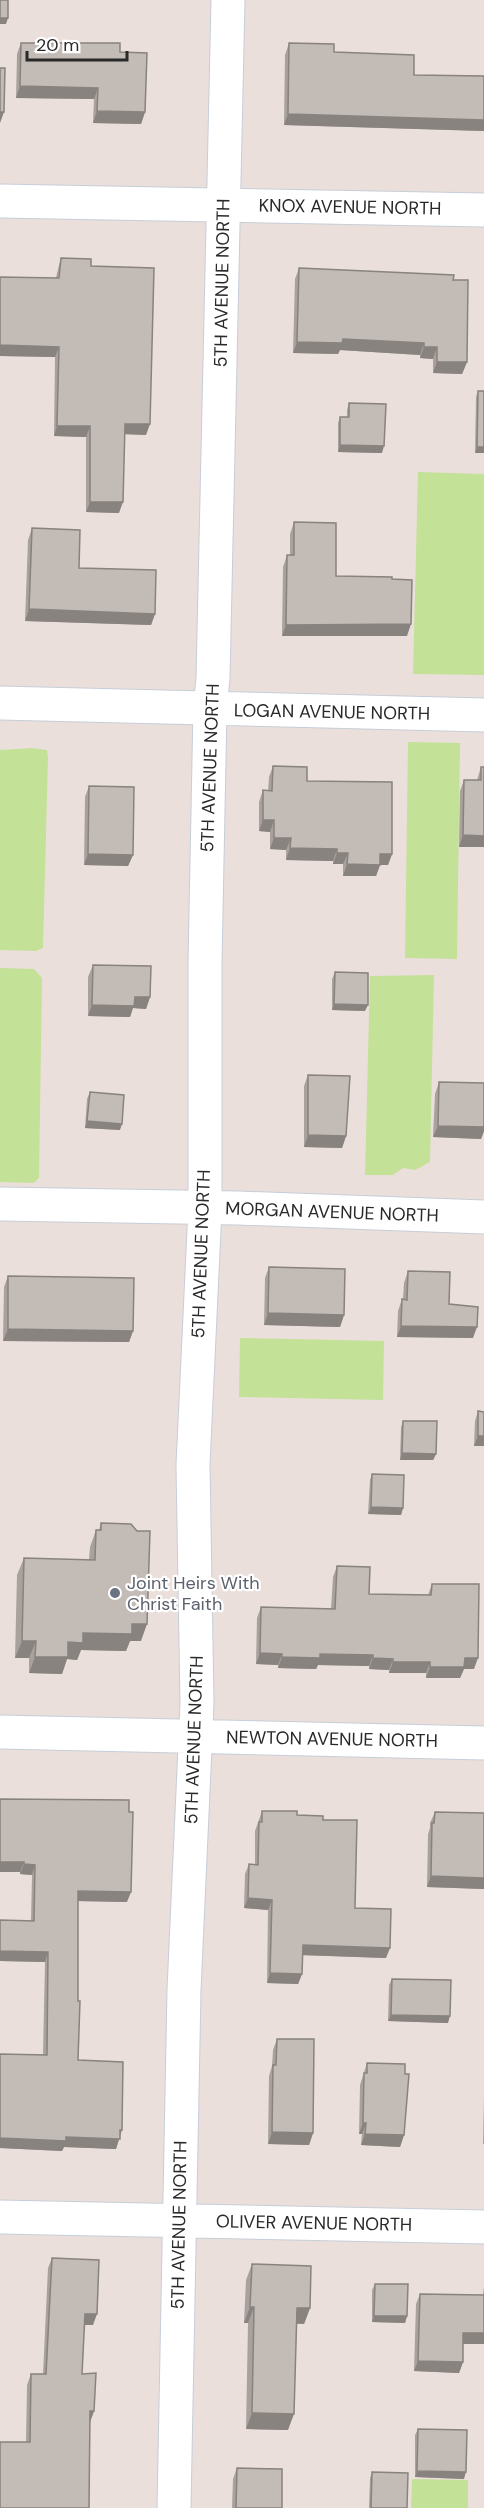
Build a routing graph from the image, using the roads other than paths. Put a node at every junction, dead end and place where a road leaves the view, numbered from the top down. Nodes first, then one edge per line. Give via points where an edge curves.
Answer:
1 (228, 0) edge
2 (0, 201) edge
3 (224, 205) junction
4 (484, 210) edge
5 (0, 703) edge
6 (210, 710) junction
7 (484, 715) edge
8 (0, 1204) edge
9 (205, 1209) junction
10 (484, 1217) edge
11 (0, 1732) edge
12 (196, 1736) junction
13 (484, 1743) edge
14 (0, 2217) edge
15 (178, 2221) junction
16 (484, 2227) edge
17 (174, 2508) edge

1 - 3 street, 5TH AVENUE NORTH
2 - 3 street, KNOX AVENUE NORTH
3 - 4 street, KNOX AVENUE NORTH
3 - 6 street, 5TH AVENUE NORTH
5 - 6 street, LOGAN AVENUE NORTH
6 - 7 street, LOGAN AVENUE NORTH
6 - 9 street, 5TH AVENUE NORTH
8 - 9 street, MORGAN AVENUE NORTH
9 - 10 street, MORGAN AVENUE NORTH
9 - 12 street, 5TH AVENUE NORTH via 193,1465
11 - 12 street, NEWTON AVENUE NORTH
12 - 13 street, NEWTON AVENUE NORTH
12 - 15 street, 5TH AVENUE NORTH
14 - 15 street, OLIVER AVENUE NORTH
15 - 16 street, OLIVER AVENUE NORTH
15 - 17 street, 5TH AVENUE NORTH

